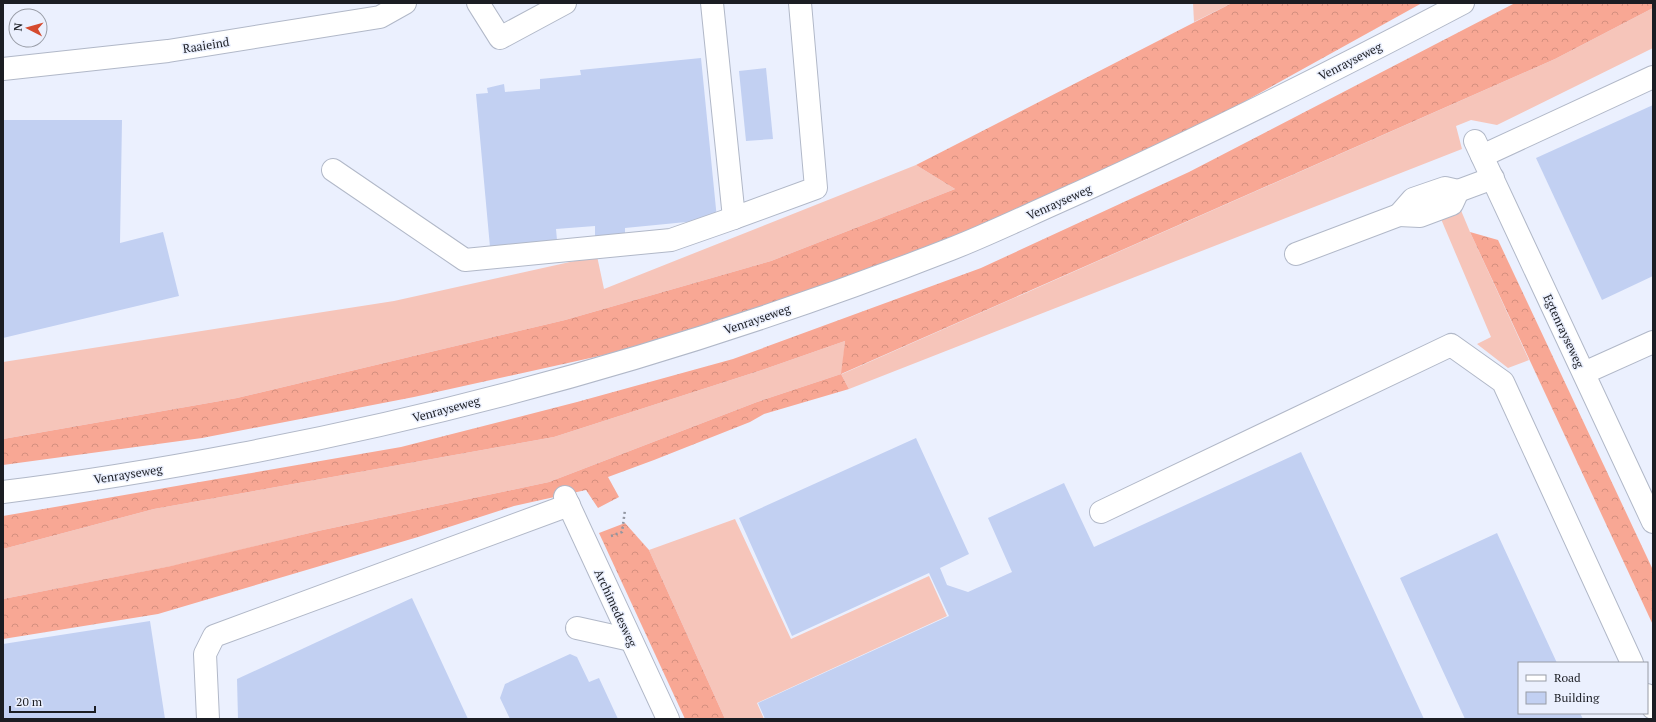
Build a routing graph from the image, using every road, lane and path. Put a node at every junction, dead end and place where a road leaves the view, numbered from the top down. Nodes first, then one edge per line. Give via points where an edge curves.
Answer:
1 (405, 3) edge
2 (478, 3) edge
3 (565, 3) edge
4 (712, 3) edge
5 (800, 3) edge
6 (1463, 3) edge
7 (3, 69) edge
8 (1653, 77) edge
9 (334, 170) dead end
10 (1493, 178) junction
11 (734, 218) junction
12 (1296, 254) dead end
13 (1653, 342) edge
14 (1584, 373) junction
15 (3, 492) edge
16 (625, 510) dead end
17 (1101, 512) dead end
18 (1653, 522) edge
19 (609, 537) dead end
20 (577, 628) dead end
21 (631, 640) junction
22 (1632, 662) edge
23 (1648, 697) edge
24 (1653, 708) edge
25 (208, 719) edge
26 (668, 719) edge

1 - 7 main road, Raaieind via 380,17 168,51
2 - 3 main road via 500,38
4 - 11 main road
5 - 11 main road via 816,188
6 - 15 main road, Venrayseweg via 1269,104 1138,166 954,248 767,317 642,356 413,418 178,466
8 - 10 main road, Egtenrayseweg via 1479,148
9 - 11 main road via 465,260 671,240
10 - 12 main road via 1458,191 1445,188 1414,199 1399,215
10 - 14 main road, Egtenrayseweg
13 - 14 main road
14 - 18 main road, Egtenrayseweg
16 - 19 path via 622,532
17 - 22 main road via 1451,345 1503,382
20 - 21 main road
21 - 25 main road, Archimedesweg via 567,501 214,636 205,654
21 - 26 main road, Archimedesweg
23 - 24 main road

